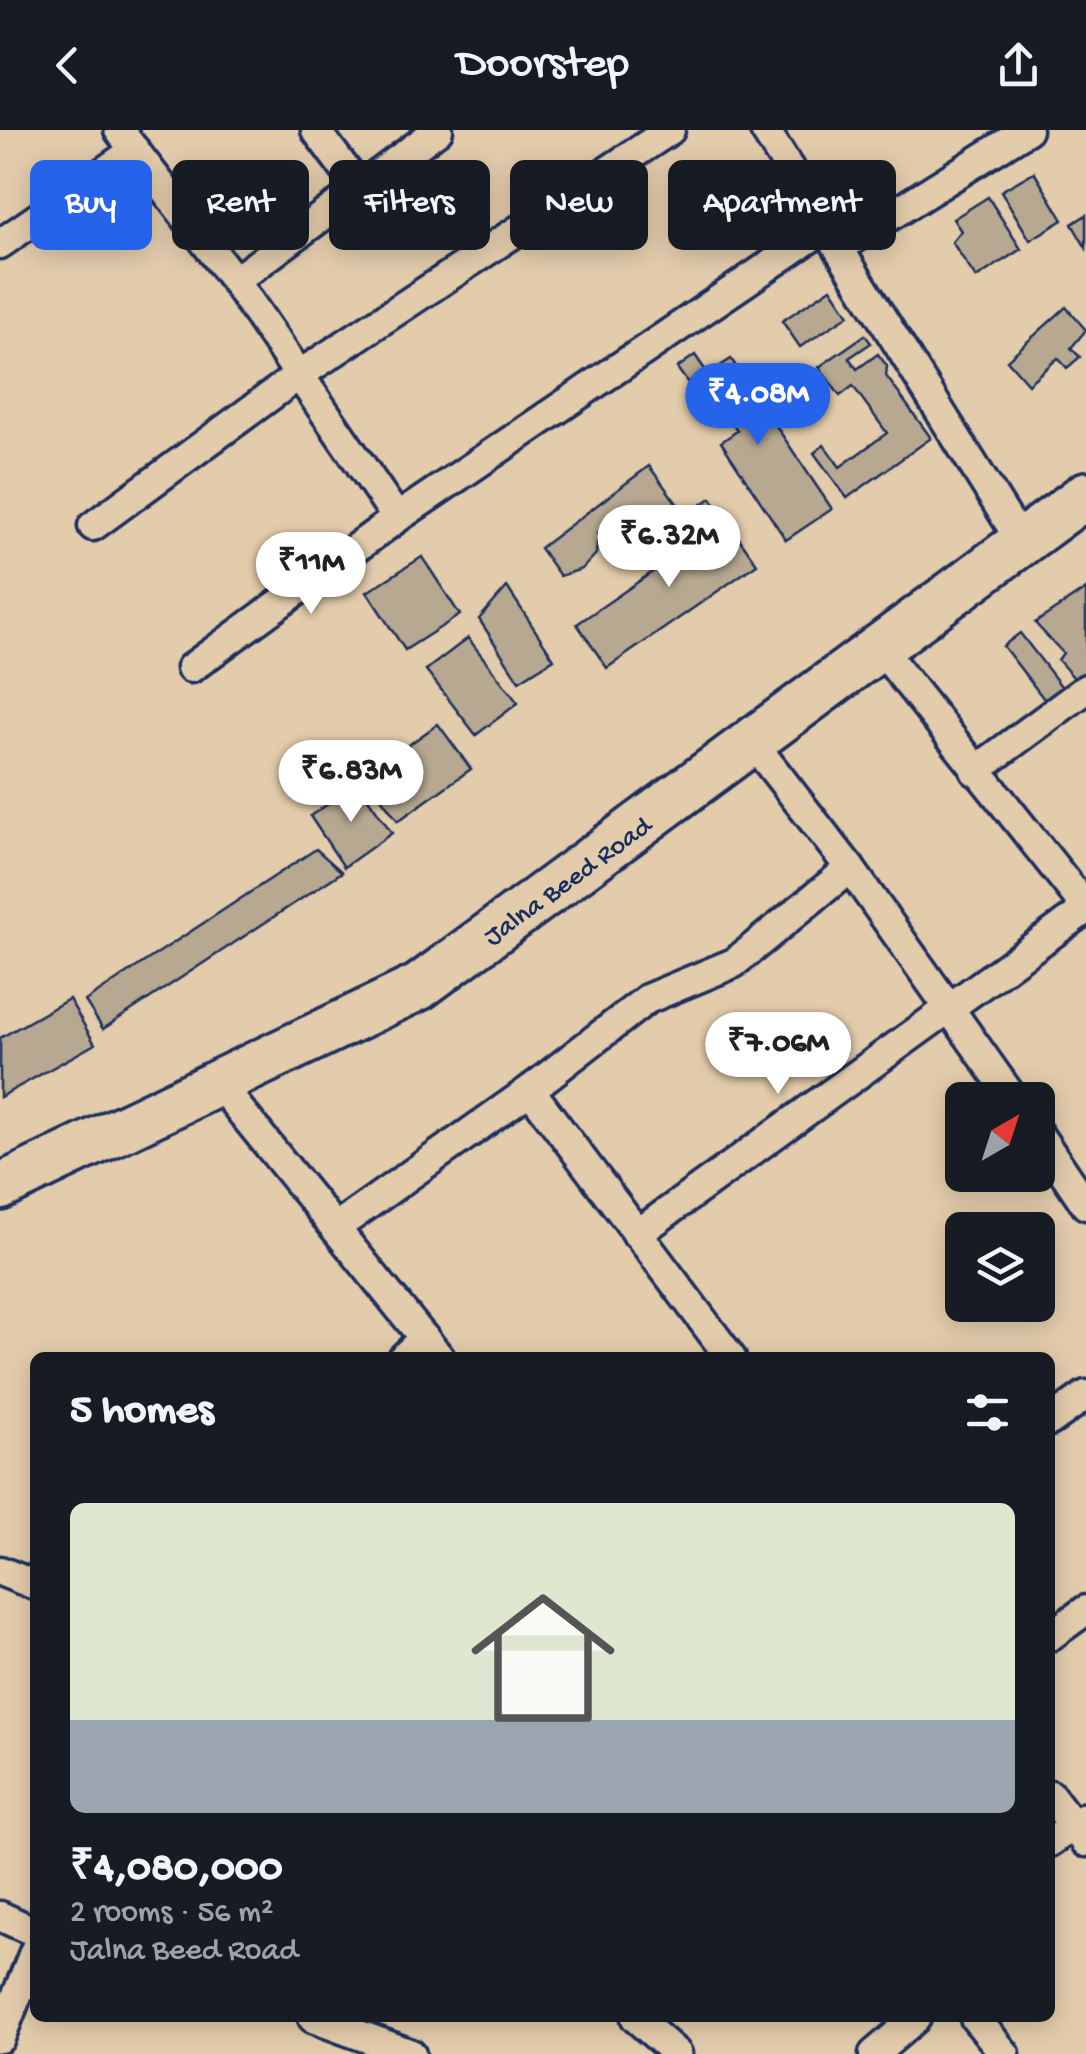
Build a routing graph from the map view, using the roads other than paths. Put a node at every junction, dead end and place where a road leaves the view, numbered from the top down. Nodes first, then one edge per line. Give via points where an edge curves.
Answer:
1 (316, 130) edge
2 (438, 130) edge
3 (670, 130) edge
4 (765, 130) edge
5 (1027, 130) edge
6 (127, 140) edge
7 (338, 160) edge
8 (397, 160) edge
9 (784, 160) edge
10 (896, 202) edge
11 (329, 210) edge
12 (0, 244) edge
13 (812, 250) edge
14 (840, 250) edge
15 (235, 281) junction
16 (299, 375) junction
17 (1086, 496) edge
18 (397, 518) junction
19 (93, 526) dead end
20 (1022, 542) junction
21 (880, 648) junction
22 (191, 668) dead end
23 (1086, 689) edge
24 (752, 742) junction
25 (976, 771) junction
26 (850, 868) junction
27 (1086, 908) edge
28 (951, 1008) junction
29 (1002, 1082) edge
30 (218, 1083) junction
31 (530, 1090) junction
32 (1055, 1159) edge
33 (0, 1187) edge
34 (1086, 1205) edge
35 (335, 1228) junction
36 (638, 1234) junction
37 (432, 1348) edge
38 (726, 1352) edge
39 (1086, 1394) edge
40 (1055, 1417) edge
41 (0, 1571) edge
42 (30, 1583) edge
43 (1086, 1610) edge
44 (1055, 1632) edge
45 (1055, 1802) edge
46 (1074, 1832) edge
47 (0, 1916) edge
48 (30, 1930) edge
49 (30, 1963) edge
50 (336, 2022) edge
51 (641, 2022) edge
52 (911, 2022) edge
53 (979, 2022) edge
54 (376, 2029) edge
55 (0, 2038) edge
56 (411, 2054) edge
57 (677, 2054) edge
58 (874, 2054) edge
59 (1005, 2054) edge

1 - 7 street
2 - 8 street
3 - 16 street
4 - 9 street
5 - 10 street
6 - 12 street
6 - 15 street
11 - 15 street
13 - 18 street
14 - 20 street
15 - 16 street
16 - 18 street
16 - 19 street
17 - 20 main road, Jalna Beed Road
18 - 22 street
20 - 21 main road, Jalna Beed Road
21 - 24 main road, Jalna Beed Road
21 - 25 street
23 - 25 street
24 - 26 street
24 - 30 main road, Jalna Beed Road via 420,987
25 - 27 street
26 - 28 street
26 - 31 street via 734,963 647,999
27 - 28 street
28 - 29 street
28 - 36 street
30 - 33 main road, Jalna Beed Road
30 - 35 street
31 - 35 street
31 - 36 street
32 - 34 street
35 - 37 street
36 - 38 street
39 - 40 street
41 - 42 street
43 - 44 street
45 - 46 street
47 - 48 street
49 - 55 street
50 - 54 street
51 - 57 street
52 - 58 street
53 - 59 street
54 - 56 street

